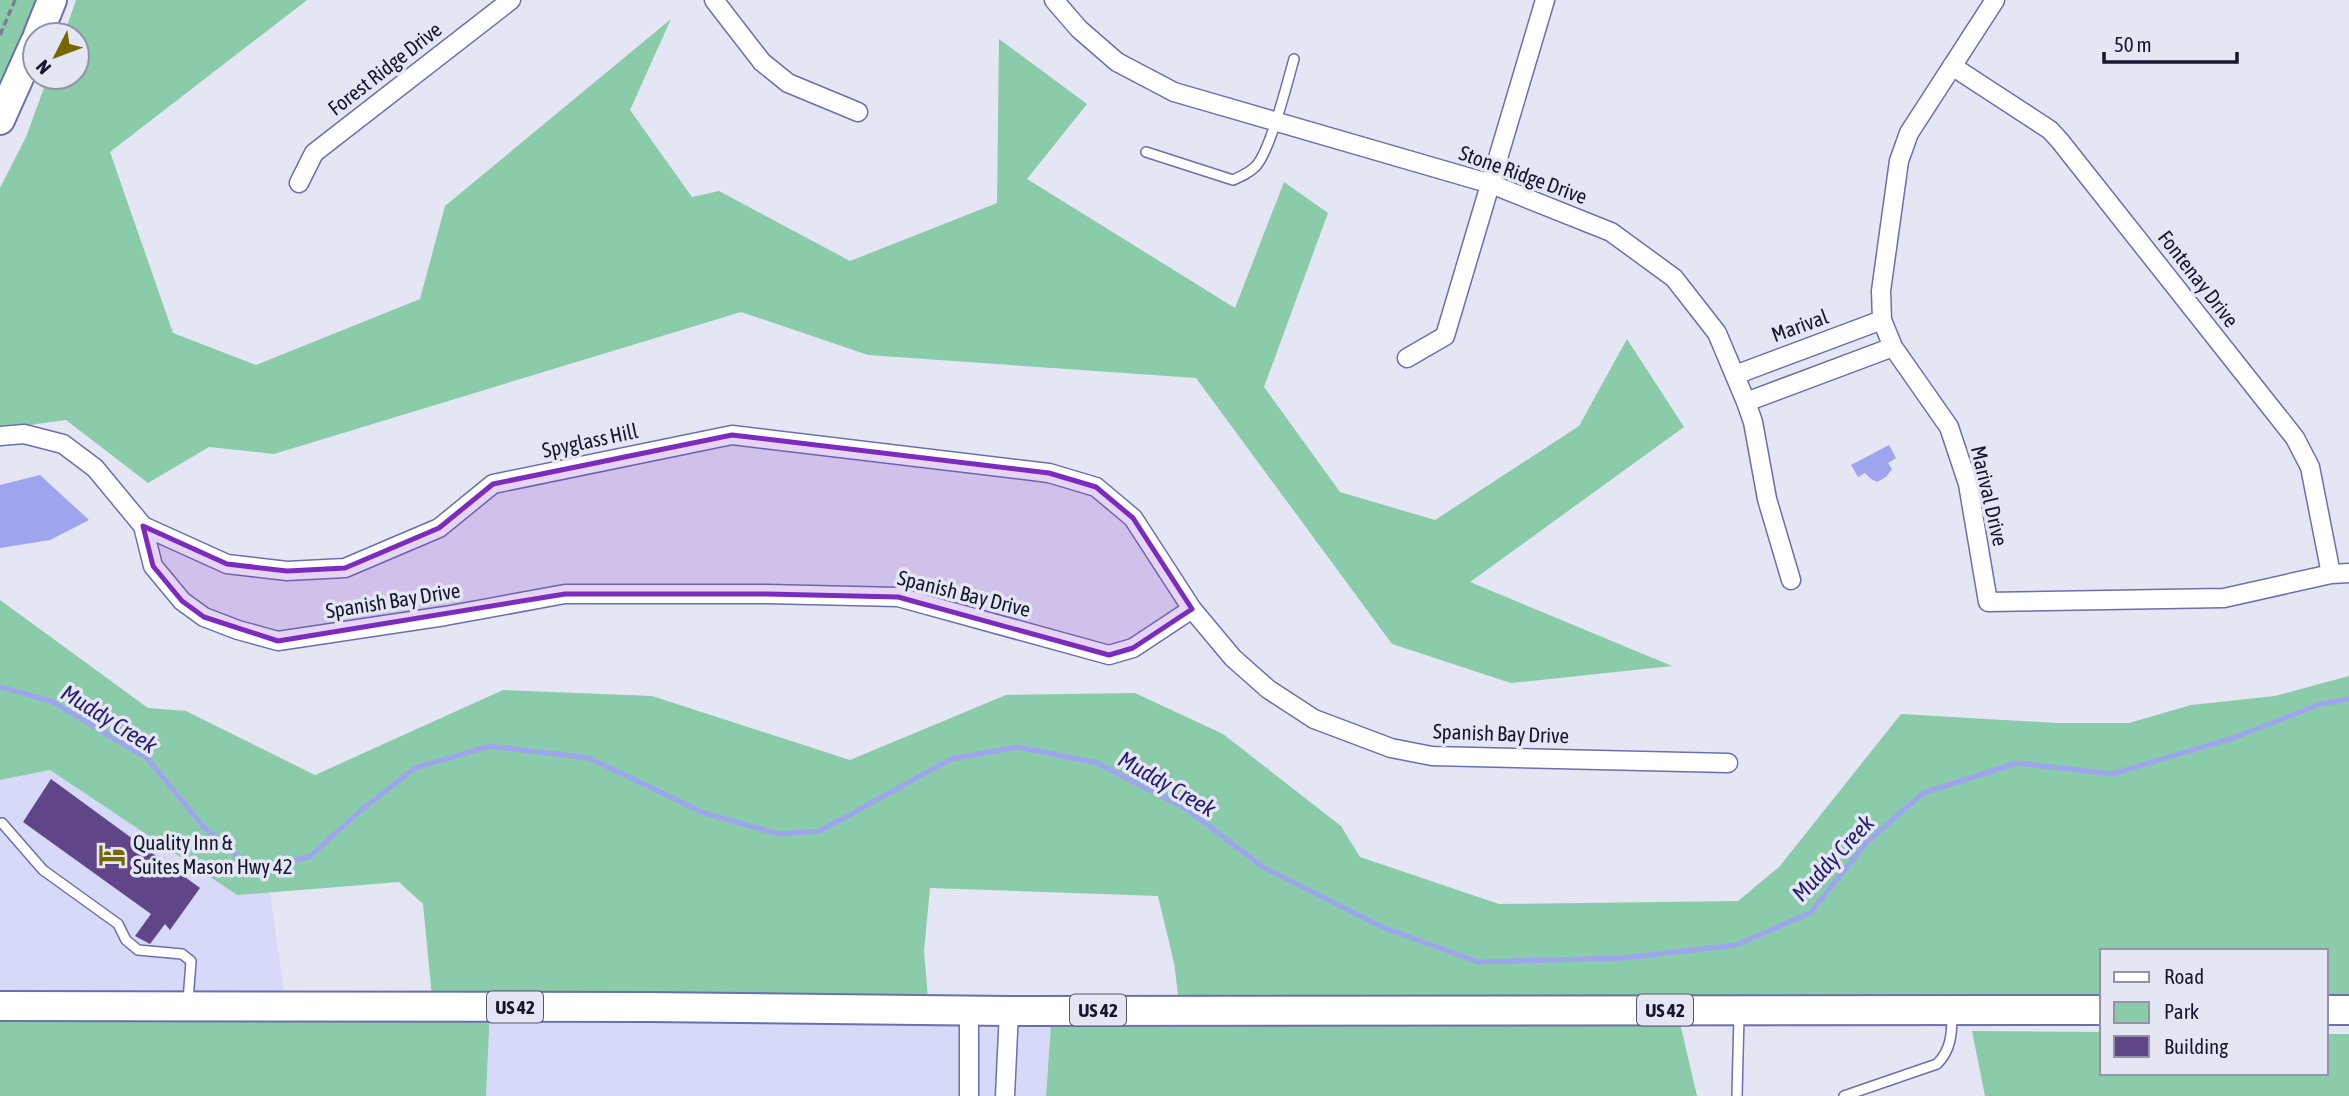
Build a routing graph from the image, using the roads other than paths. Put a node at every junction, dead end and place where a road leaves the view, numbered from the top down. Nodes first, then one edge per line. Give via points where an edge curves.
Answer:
1 (52, 0) edge
2 (511, 0) edge
3 (714, 0) edge
4 (1055, 0) edge
5 (1545, 0) edge
6 (1995, 0) edge
7 (44, 21) edge
8 (1294, 59) dead end
9 (1952, 66) junction
10 (21, 73) edge
11 (858, 112) dead end
12 (0, 120) edge
13 (1275, 121) junction
14 (1146, 152) dead end
15 (299, 183) dead end
16 (1491, 184) junction
17 (1882, 320) junction
18 (1893, 347) junction
19 (1407, 358) dead end
20 (1735, 375) junction
21 (1746, 402) junction
22 (0, 436) edge
23 (143, 526) junction
24 (2340, 573) edge
25 (1791, 580) dead end
26 (1192, 610) junction
27 (1728, 763) dead end
28 (2, 823) dead end
29 (0, 1006) edge
30 (188, 1006) junction
31 (969, 1010) junction
32 (1739, 1010) junction
33 (1952, 1010) junction
34 (2100, 1010) edge
35 (2328, 1010) edge
36 (2349, 1010) edge
37 (1009, 1011) junction
38 (969, 1096) edge
39 (1005, 1096) edge
40 (1737, 1096) edge
41 (1844, 1096) edge

1 - 7 main road
2 - 15 street, Forest Ridge Drive via 314,153
3 - 11 street via 762,62 788,83
4 - 13 street, Stone Ridge Drive via 1116,62 1174,92
5 - 16 street
6 - 9 street, Marival Drive
8 - 13 lane
9 - 17 street, Marival Drive via 1909,133 1899,161 1881,291
9 - 24 street, Fontenay Drive via 2050,130 2295,438 2310,467
10 - 12 main road
13 - 14 lane via 1258,164 1233,180
13 - 16 street, Stone Ridge Drive
16 - 19 street via 1445,336
16 - 20 street, Stone Ridge Drive via 1611,232 1674,278 1717,333
17 - 18 street, Marival Drive
17 - 20 street, Marival
18 - 21 street
18 - 24 street, Marival Drive via 1949,427 1968,484 1988,602 2224,598
20 - 21 street, Stone Ridge Drive
21 - 25 street, Stone Ridge Drive
22 - 23 street, Spyglass Hill via 24,434 63,444 94,468
23 - 26 street, Spanish Bay Drive via 153,566 182,601 204,617 278,641 565,594 766,594 898,597 1109,655 1133,648
23 - 26 street, Spyglass Hill via 227,564 287,571 345,568 439,528 493,484 732,435 1049,473 1096,487 1133,518
26 - 27 street, Spanish Bay Drive via 1233,658 1268,689 1314,719 1391,748 1432,756
28 - 30 lane via 43,870 118,924 138,950 181,954 191,961
29 - 30 main road, US 42
30 - 31 main road, US 42
31 - 37 main road, US 42
31 - 38 street
32 - 33 main road, US 42
32 - 37 main road, US 42
32 - 40 lane
33 - 34 main road, US 42
33 - 41 lane via 1950,1045 1937,1064
35 - 36 main road
37 - 39 street

